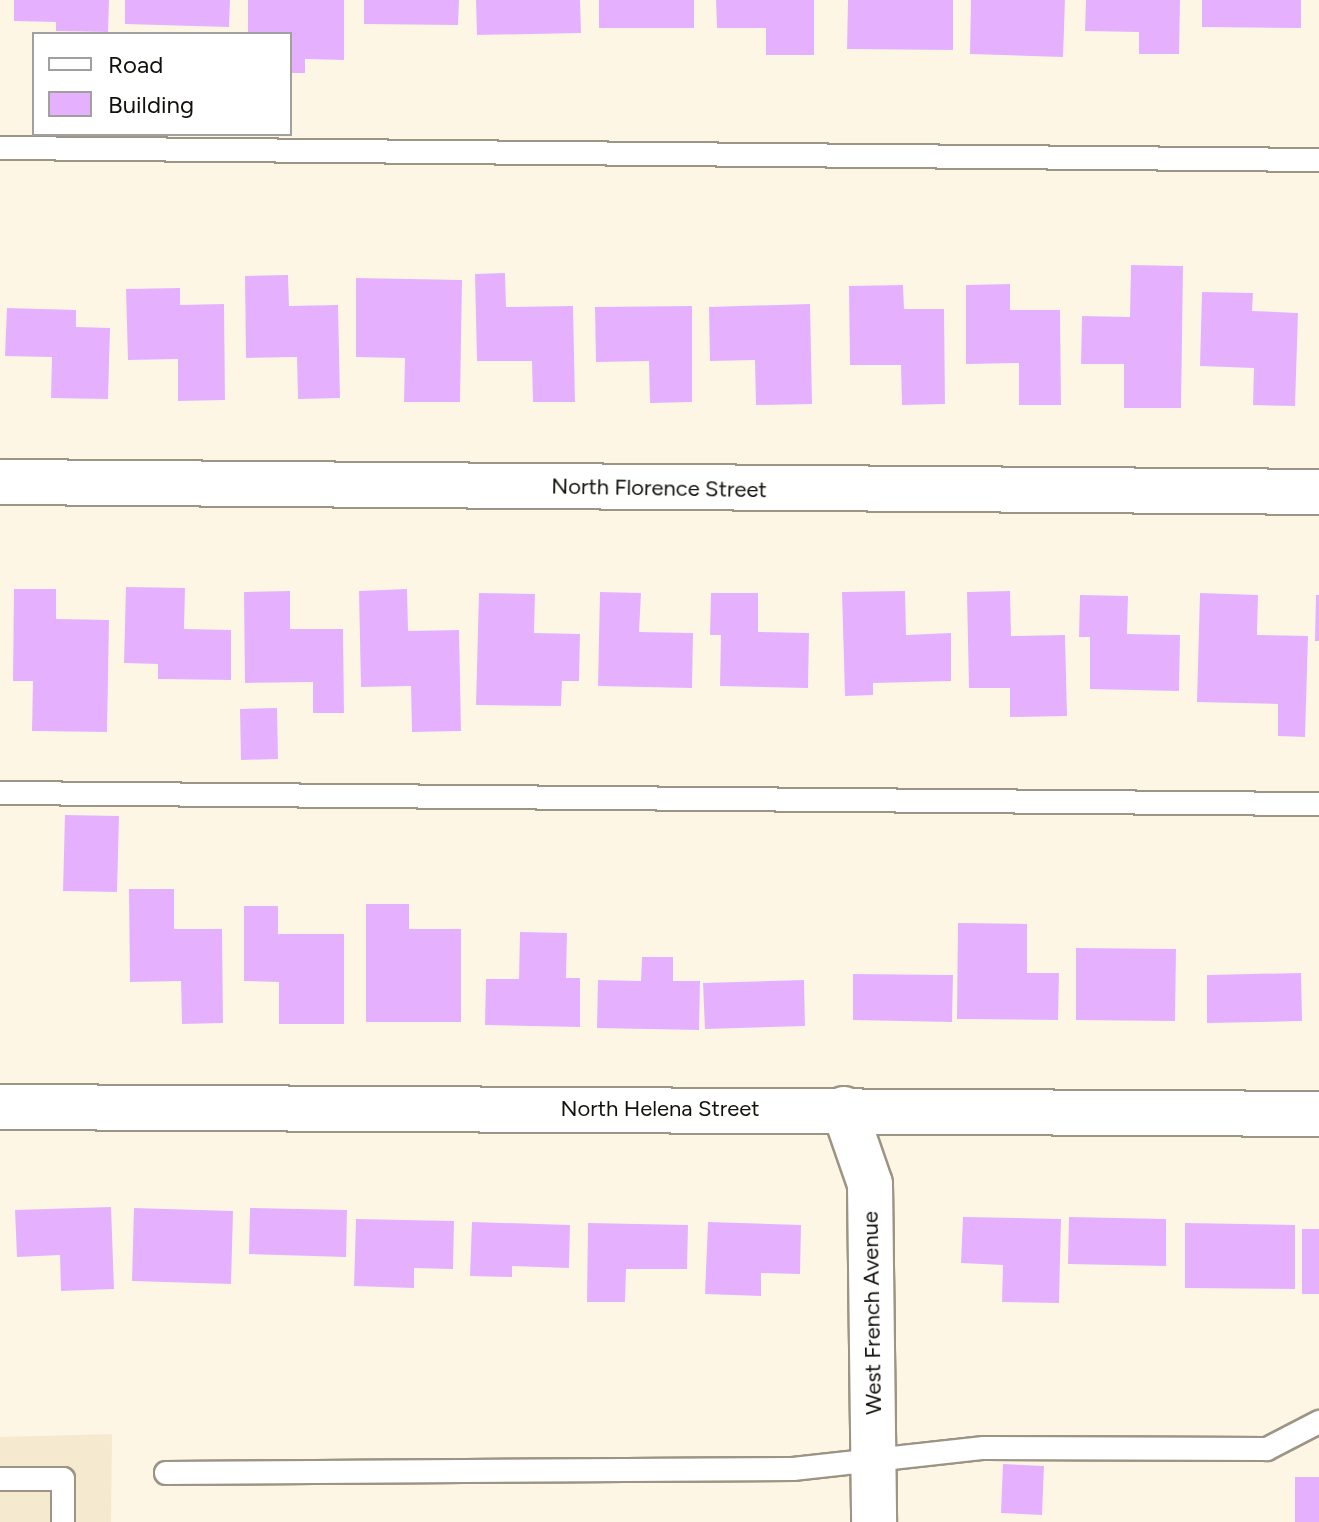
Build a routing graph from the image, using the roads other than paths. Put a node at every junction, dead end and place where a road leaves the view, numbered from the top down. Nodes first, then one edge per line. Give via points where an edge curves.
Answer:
1 (0, 148) edge
2 (1319, 160) edge
3 (0, 482) edge
4 (1319, 492) edge
5 (0, 793) edge
6 (1319, 804) edge
7 (0, 1107) edge
8 (844, 1109) junction
9 (1319, 1114) edge
10 (1319, 1422) edge
11 (873, 1456) junction
12 (166, 1473) dead end
13 (0, 1479) edge
14 (63, 1522) edge
15 (874, 1522) edge

1 - 2 lane
3 - 4 street, North Florence Street
5 - 6 lane
7 - 8 street, North Helena Street
8 - 9 street, North Helena Street
8 - 11 street, West French Avenue via 870,1184
10 - 11 lane via 1267,1449 984,1448
11 - 12 lane via 793,1469
11 - 15 street, West French Avenue
13 - 14 lane via 63,1479

